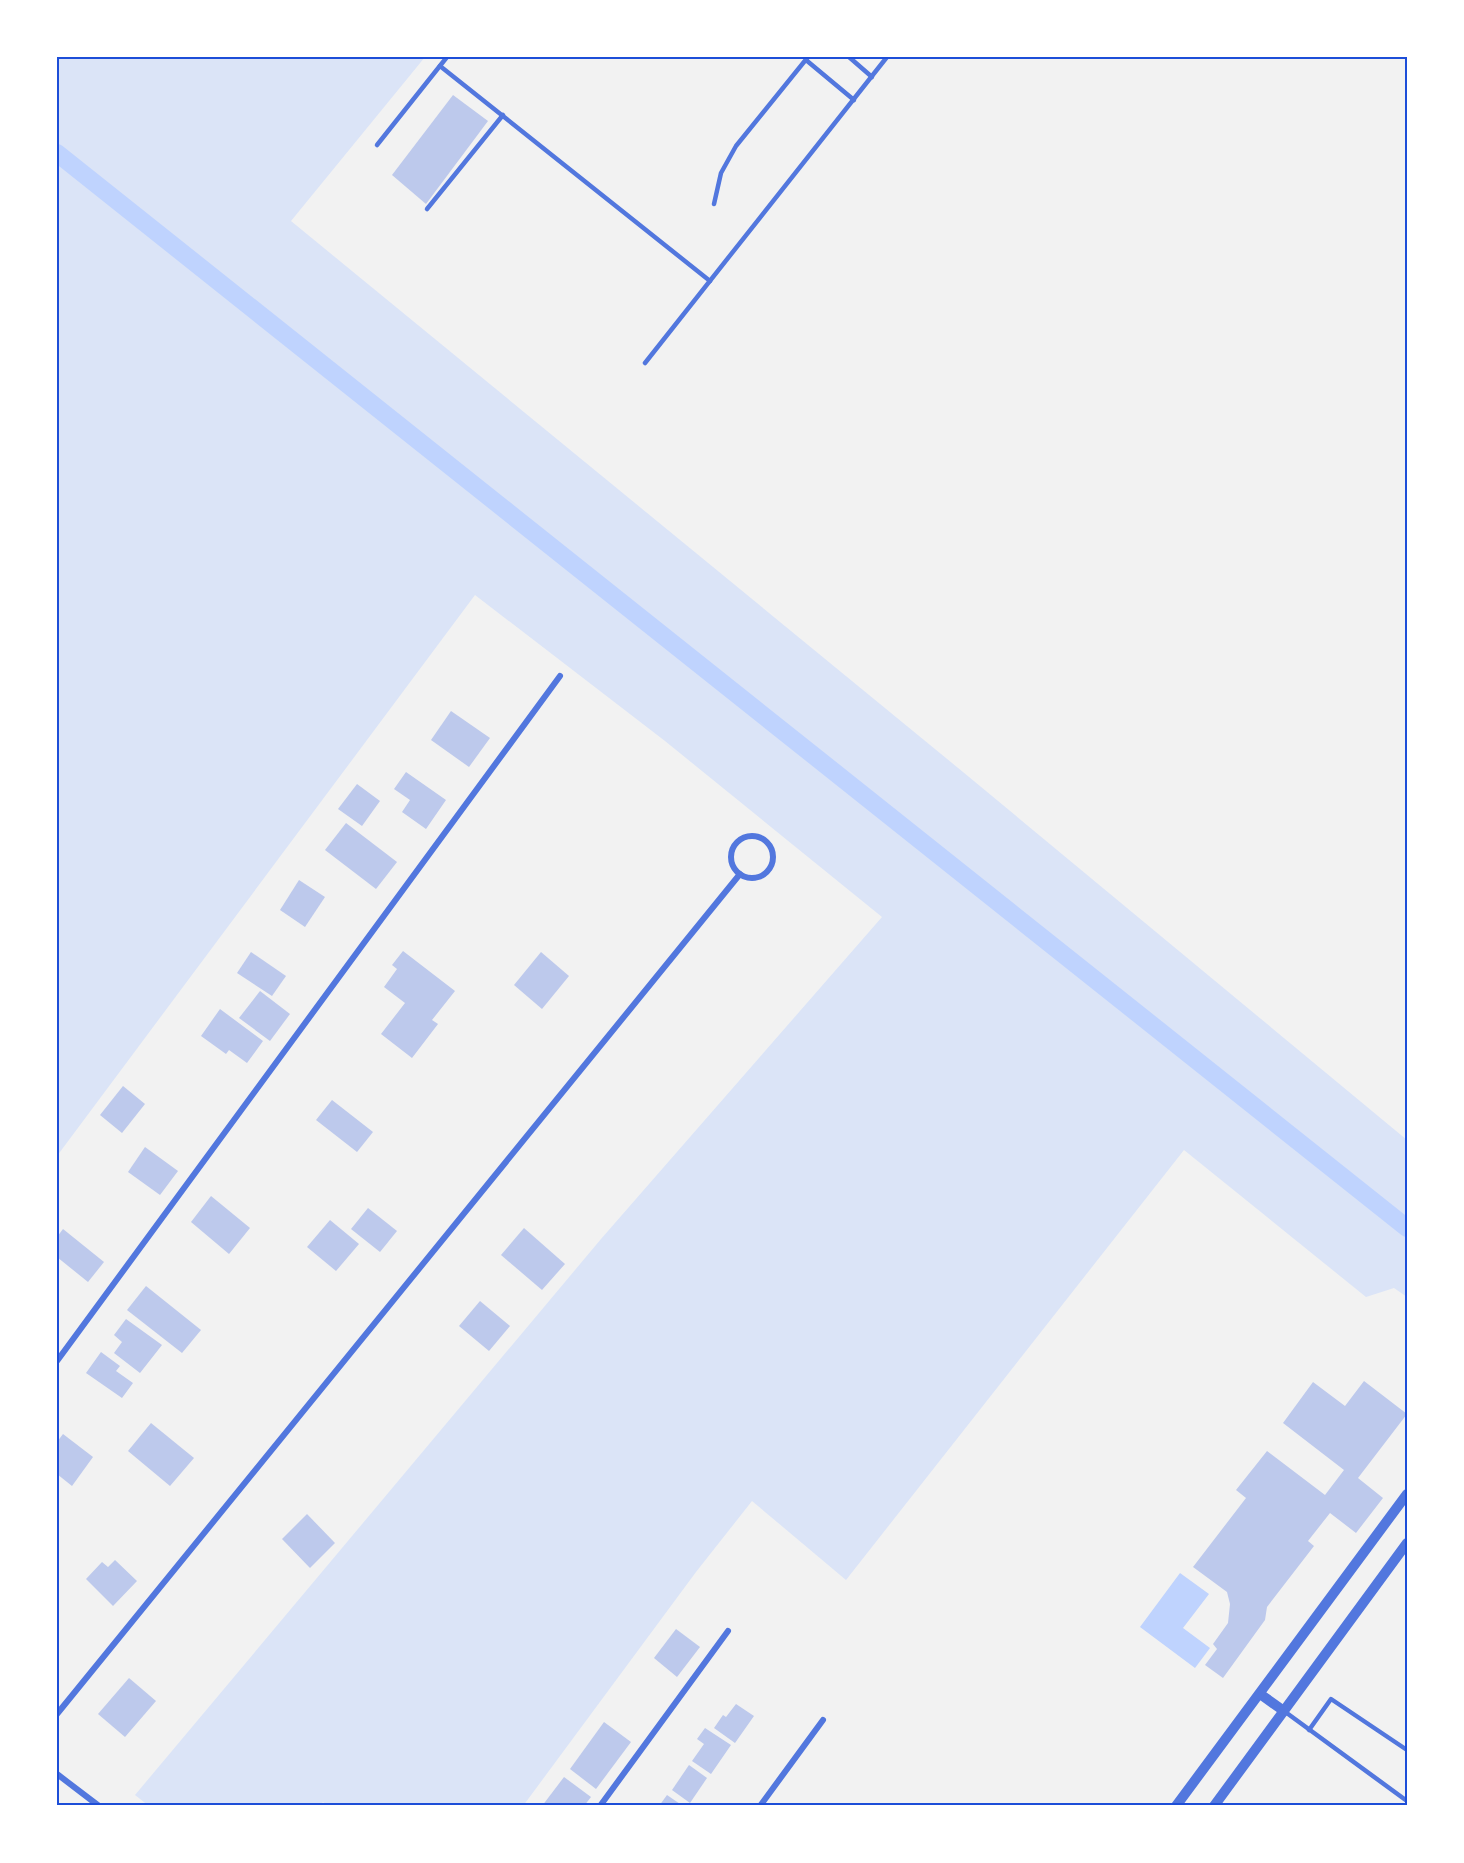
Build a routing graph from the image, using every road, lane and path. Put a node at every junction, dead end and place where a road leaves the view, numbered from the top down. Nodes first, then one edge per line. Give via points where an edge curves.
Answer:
1 (447, 57) edge
2 (849, 57) edge
3 (887, 57) edge
4 (807, 59) edge
5 (440, 66) junction
6 (872, 77) junction
7 (854, 100) junction
8 (502, 115) junction
9 (376, 145) dead end
10 (714, 204) dead end
11 (427, 209) dead end
12 (710, 281) junction
13 (645, 363) dead end
14 (560, 676) dead end
15 (740, 874) junction
16 (57, 1361) edge
17 (1407, 1494) edge
18 (1407, 1543) edge
19 (728, 1631) dead end
20 (1260, 1694) junction
21 (1284, 1711) junction
22 (57, 1714) edge
23 (823, 1720) dead end
24 (1309, 1730) junction
25 (1407, 1750) edge
26 (57, 1774) edge
27 (1407, 1801) edge
28 (99, 1806) edge
29 (600, 1806) edge
30 (760, 1806) edge
31 (1176, 1806) edge
32 (1214, 1806) edge

1 - 5 lane
2 - 6 lane
3 - 6 lane
4 - 7 lane
4 - 10 lane via 736,147 721,173
5 - 8 lane
5 - 9 lane
6 - 7 lane
7 - 12 lane
8 - 11 lane
8 - 12 lane
12 - 13 lane
14 - 16 street
15 - 15 street via 753,878 770,868 771,848 762,838 741,838 732,849 732,863
15 - 22 street
17 - 20 street
18 - 21 street
19 - 29 street
20 - 21 street
20 - 31 street
21 - 24 lane
21 - 32 street
23 - 30 street
24 - 25 lane via 1331,1699
24 - 27 lane
26 - 28 street

